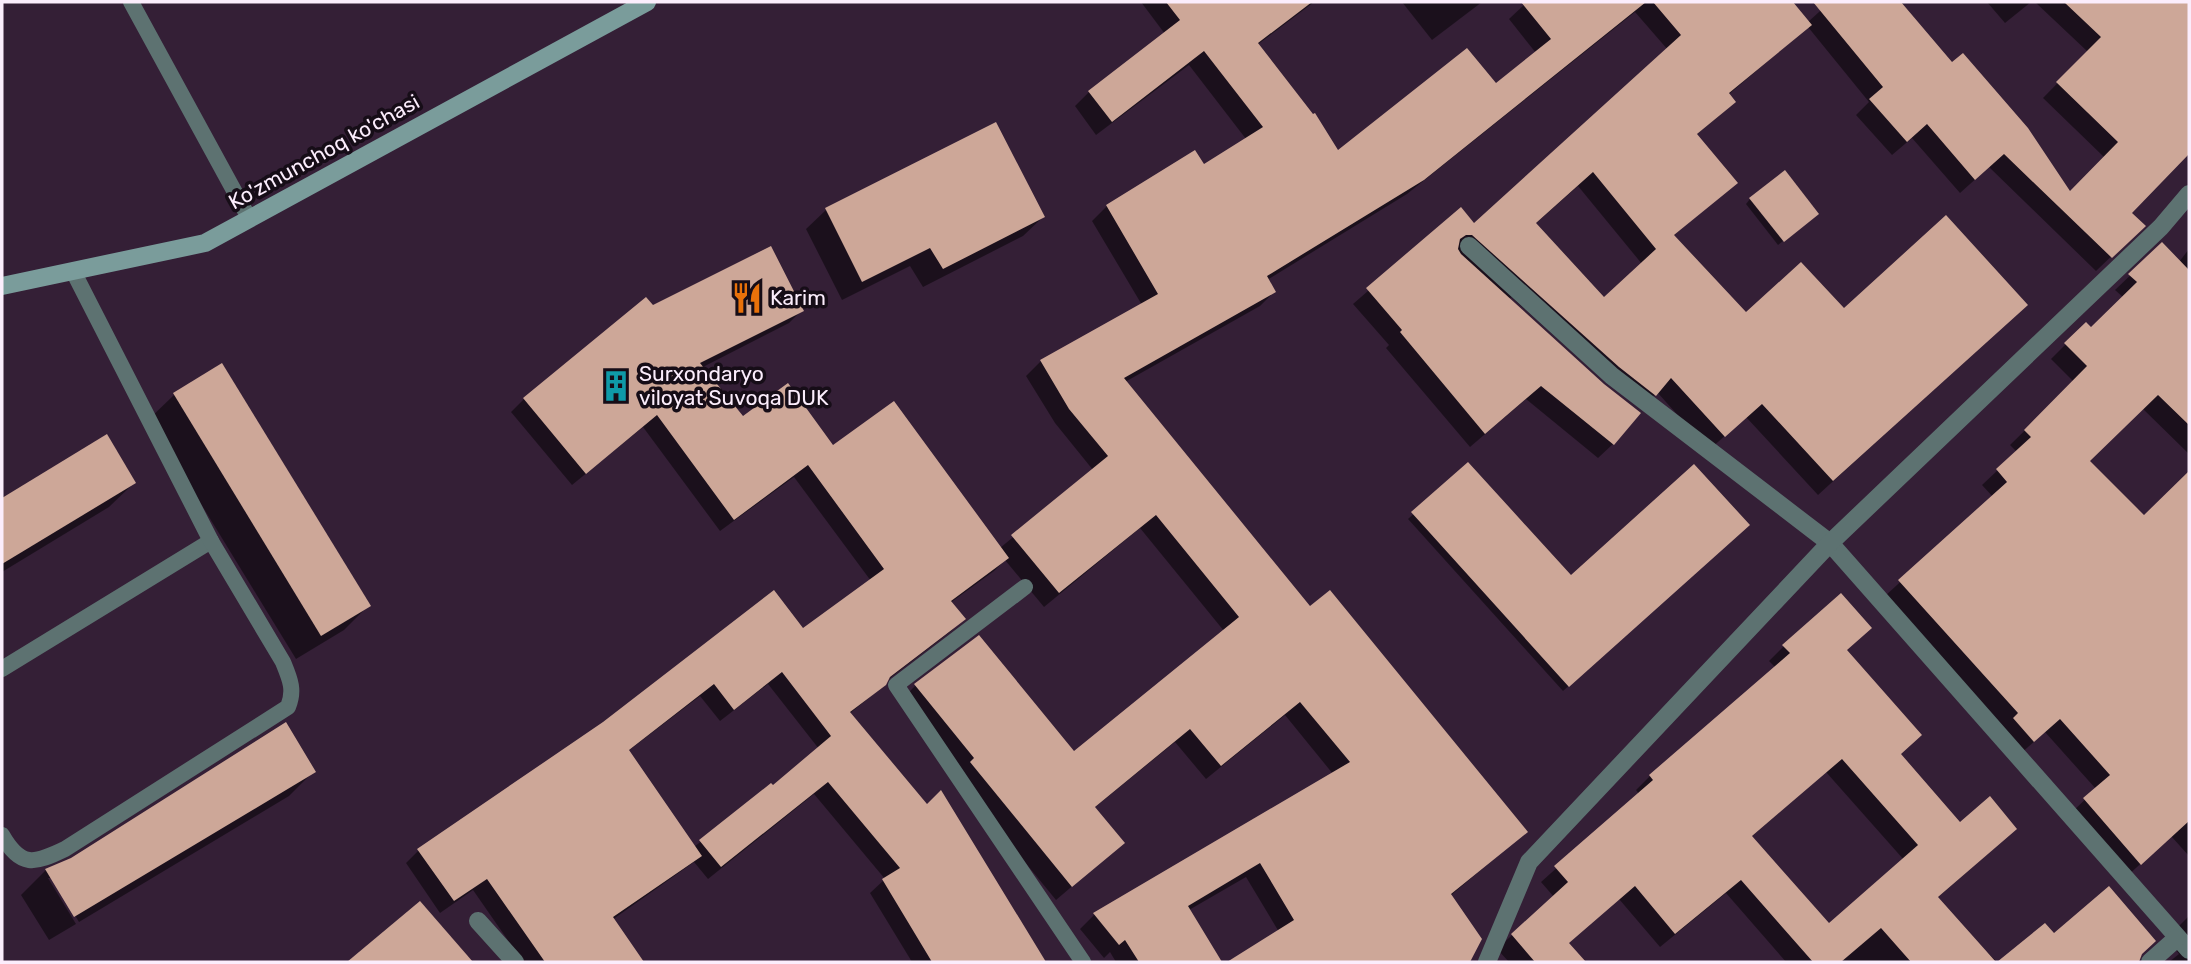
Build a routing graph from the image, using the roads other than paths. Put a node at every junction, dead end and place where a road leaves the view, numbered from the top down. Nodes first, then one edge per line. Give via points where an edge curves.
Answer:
1 (131, 2) edge
2 (646, 2) edge
3 (2189, 194) edge
4 (249, 219) junction
5 (1469, 246) dead end
6 (73, 271) junction
7 (2, 286) edge
8 (211, 541) junction
9 (1830, 543) junction
10 (1026, 587) dead end
11 (2, 669) edge
12 (2, 835) edge
13 (478, 920) dead end
14 (2183, 944) edge
15 (515, 962) edge
16 (1083, 962) edge
17 (1487, 962) edge
18 (2150, 962) edge

1 - 4 lane
2 - 4 street, Ko'zmunchoq ko'chasi
3 - 9 street via 2161,227
4 - 6 street, Ko'zmunchoq ko'chasi via 205,243
5 - 9 street via 1612,376
6 - 7 street, Ko'zmunchoq ko'chasi
6 - 8 lane
8 - 11 lane
8 - 12 lane via 283,662 292,682 288,707 42,860 24,860 11,852
9 - 14 street
9 - 17 street via 1529,862
10 - 16 lane via 896,685
13 - 15 street
14 - 18 street

